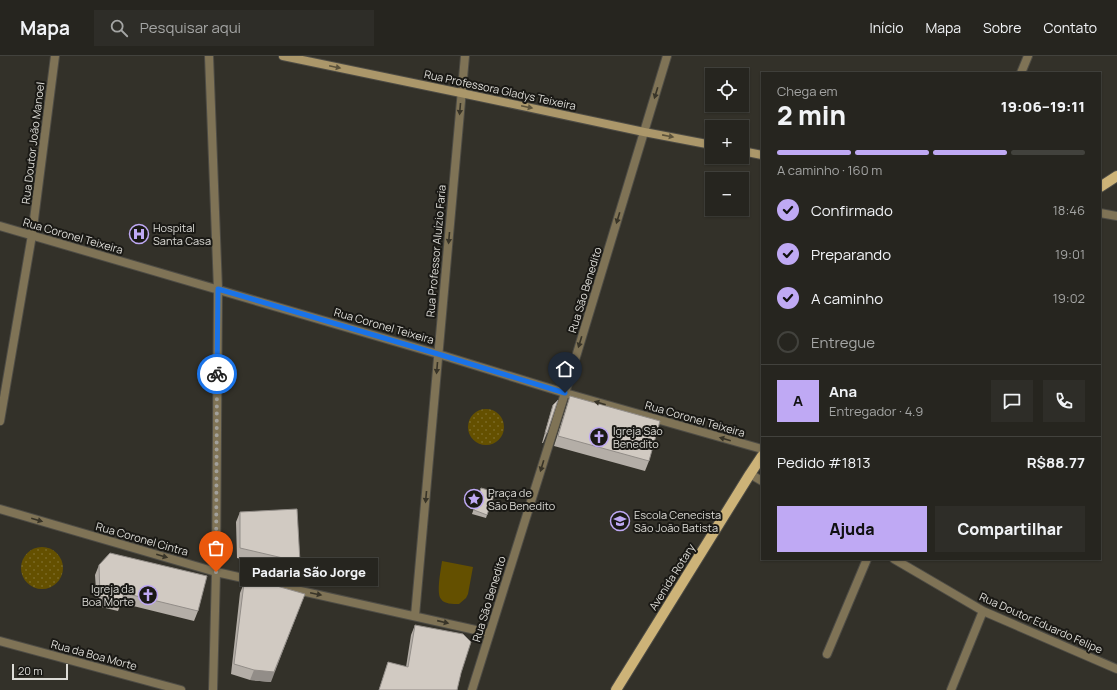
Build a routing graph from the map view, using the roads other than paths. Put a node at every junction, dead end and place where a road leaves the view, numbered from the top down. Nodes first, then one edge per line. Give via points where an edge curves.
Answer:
1 (55, 56) edge
2 (209, 56) edge
3 (283, 56) edge
4 (465, 56) edge
5 (667, 56) edge
6 (1028, 56) edge
7 (1021, 72) edge
8 (461, 93) junction
9 (644, 132) junction
10 (705, 144) edge
11 (749, 152) edge
12 (761, 154) edge
13 (1117, 176) edge
14 (1101, 186) edge
15 (1101, 213) edge
16 (1117, 216) edge
17 (0, 226) edge
18 (32, 235) junction
19 (218, 289) junction
20 (438, 354) junction
21 (565, 393) junction
22 (0, 421) edge
23 (761, 449) edge
24 (761, 458) edge
25 (750, 474) junction
26 (761, 480) edge
27 (0, 509) edge
28 (866, 560) edge
29 (896, 560) edge
30 (216, 572) junction
31 (983, 611) junction
32 (415, 616) junction
33 (489, 633) junction
34 (0, 641) edge
35 (827, 654) dead end
36 (1117, 669) edge
37 (181, 690) edge
38 (212, 690) edge
39 (472, 690) edge
40 (616, 690) edge
41 (951, 690) edge

1 - 18 street, Rua Doutor João Manoel
2 - 19 street
3 -> 8 main road, Rua Professora Gladys Teixeira
4 - 8 street, Rua Professor Aluízio Faria
5 -> 9 street, Rua São Benedito
6 - 7 street
8 -> 9 main road, Rua Professora Gladys Teixeira
8 -> 20 street, Rua Professor Aluízio Faria
9 -> 10 main road, Rua Professora Gladys Teixeira
9 -> 21 street, Rua São Benedito
11 - 12 main road
13 - 14 main road
15 - 16 street
17 - 18 street, Rua Coronel Teixeira
18 - 19 street, Rua Coronel Teixeira
18 - 22 street, Rua Doutor João Manoel
19 - 20 street, Rua Coronel Teixeira
19 - 30 street
20 - 21 street, Rua Coronel Teixeira
20 -> 32 street, Rua Professor Aluízio Faria
23 -> 21 street, Rua Coronel Teixeira
21 -> 33 street, Rua São Benedito
24 - 25 main road, Avenida Rotary
25 - 26 street
25 - 40 main road, Avenida Rotary
27 -> 30 street, Rua Coronel Cintra
28 - 35 street
29 - 31 street, Rua Doutor Eduardo Felipe
30 -> 32 street, Rua Coronel Cintra
30 - 38 street
31 - 36 street, Rua Doutor Eduardo Felipe
31 - 41 street
32 -> 33 street, Rua Coronel Cintra
33 - 39 street, Rua São Benedito
34 - 37 street, Rua da Boa Morte

